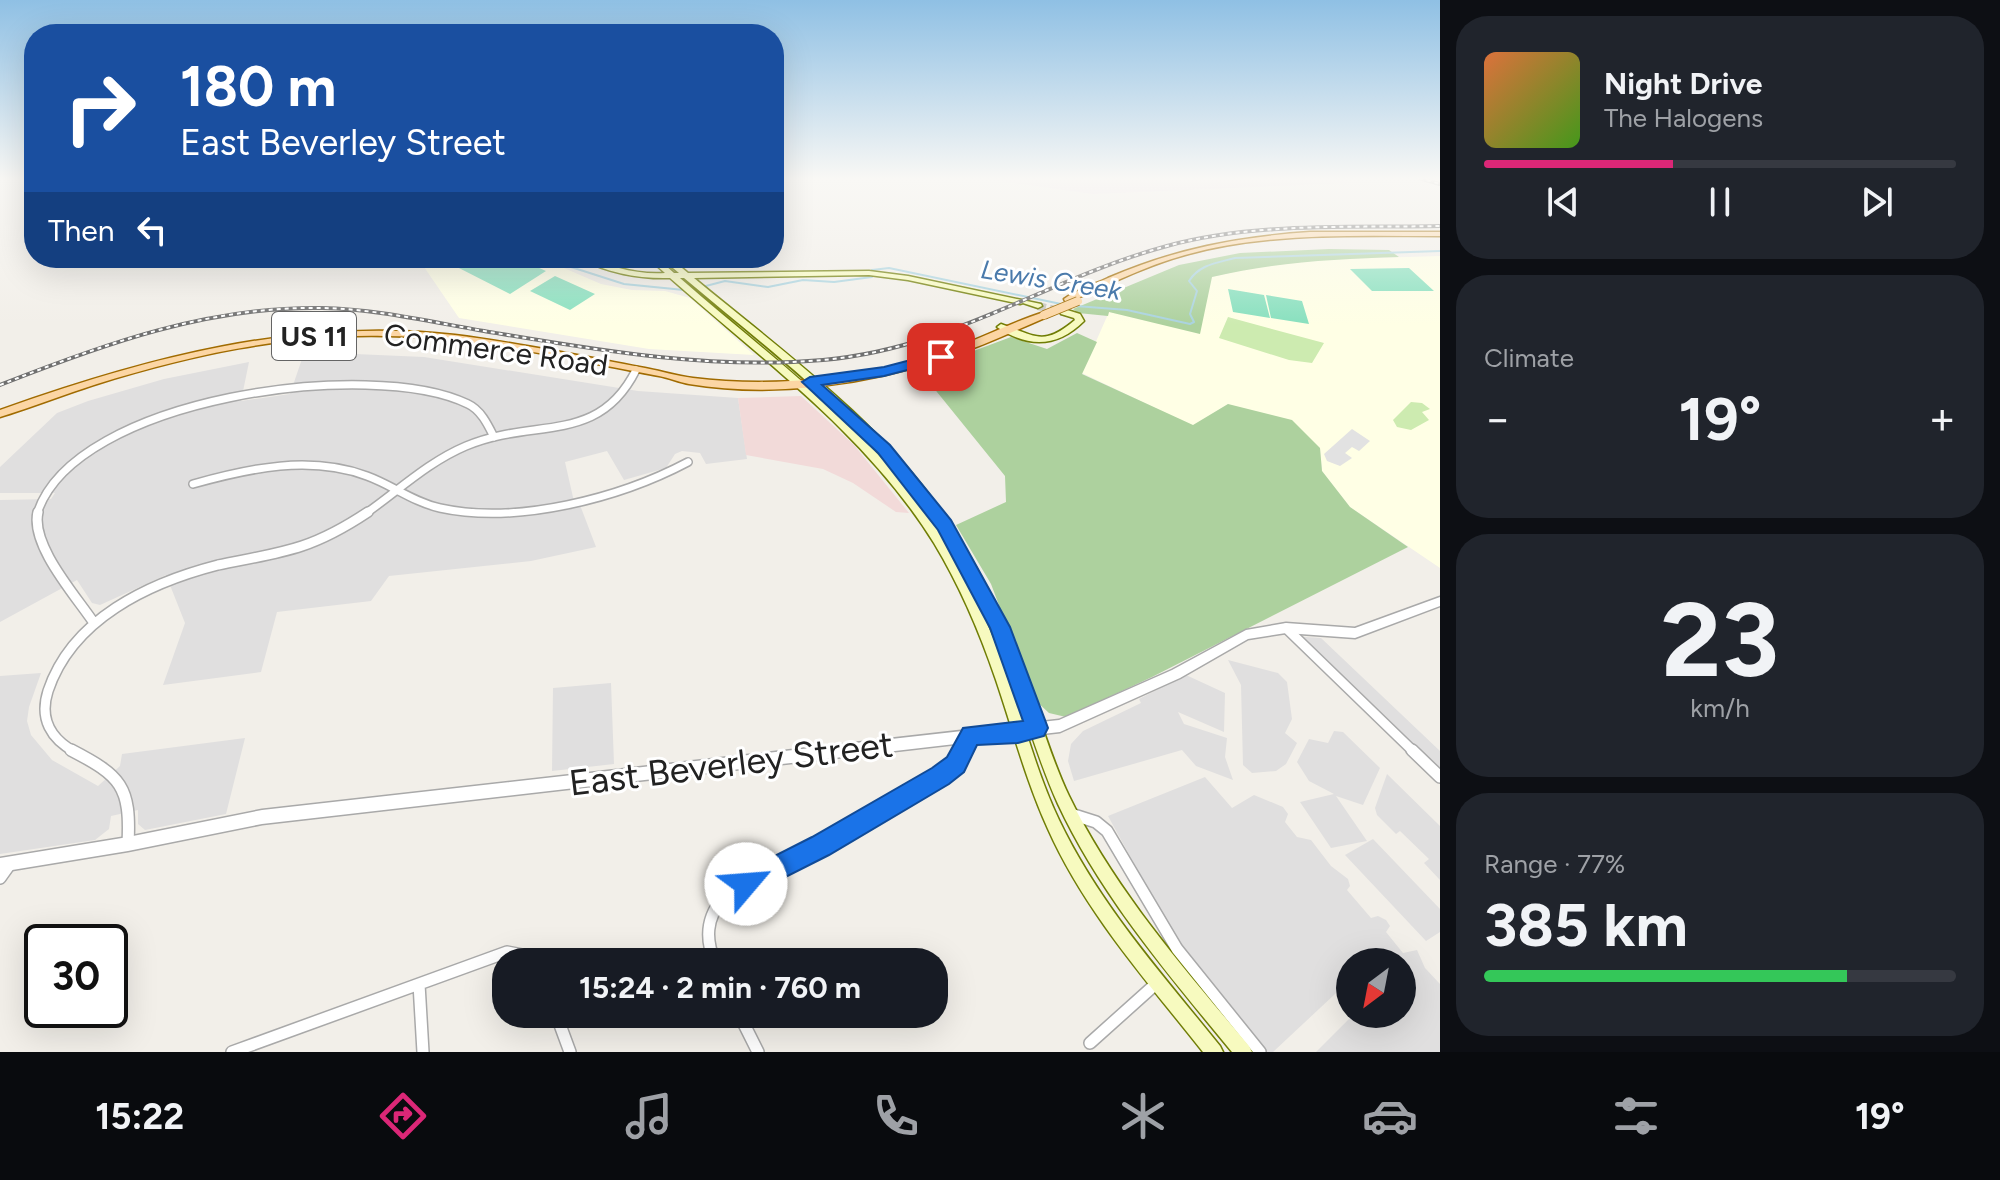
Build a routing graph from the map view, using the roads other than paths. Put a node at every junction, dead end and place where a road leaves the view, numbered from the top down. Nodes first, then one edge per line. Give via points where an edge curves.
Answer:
1 (1440, 236) edge
2 (612, 268) edge
3 (655, 268) edge
4 (670, 268) edge
5 (670, 268) edge
6 (647, 275) junction
7 (682, 278) junction
8 (703, 287) junction
9 (1039, 311) junction
10 (1064, 312) dead end
11 (1005, 329) junction
12 (636, 370) junction
13 (799, 379) junction
14 (0, 414) edge
15 (494, 437) junction
16 (688, 462) dead end
17 (193, 484) dead end
18 (398, 491) junction
19 (1440, 601) edge
20 (94, 623) junction
21 (1286, 628) junction
22 (1037, 728) junction
23 (1018, 733) junction
24 (971, 735) junction
25 (1440, 777) edge
26 (1070, 813) junction
27 (128, 844) junction
28 (5, 864) edge
29 (0, 878) edge
30 (711, 948) edge
31 (492, 957) edge
32 (1159, 982) junction
33 (419, 984) junction
34 (561, 1028) edge
35 (746, 1028) edge
36 (1090, 1043) dead end
37 (232, 1052) edge
38 (423, 1052) edge
39 (570, 1052) edge
40 (758, 1052) edge
41 (1214, 1052) edge
42 (1243, 1052) edge
43 (1260, 1052) edge

1 - 9 main road, Commerce Road / US 11, bridge via 1225,248
2 - 6 main road
3 - 6 main road
4 - 7 main road
5 - 7 main road
6 - 7 main road
7 - 8 main road
7 - 8 main road
8 - 9 main road via 872,274 1023,302
8 - 13 main road
8 - 13 main road
9 - 11 main road, Commerce Road / US 11
10 - 11 main road via 1080,321 1051,342
11 - 13 main road, Commerce Road / US 11 via 916,364 863,375
12 - 13 main road, Commerce Road / US 11 via 755,385
12 - 14 main road, Commerce Road / US 11 via 448,338 321,335 163,361
12 - 15 street via 619,400 597,416
13 - 22 main road via 884,449 944,525 1000,627
13 - 23 main road via 876,458 928,525 981,624
15 - 18 street via 439,460
15 - 20 street via 482,416 458,400 347,386 215,400 131,427 67,471 35,521 40,539
16 - 18 street via 592,497 506,512 455,511
17 - 18 street via 245,470 307,465 356,473
18 - 20 street via 318,541 181,577
19 - 21 street, East Beverley Street via 1355,633
20 - 27 street via 59,666 46,695 44,717 61,744 122,785 129,805
21 - 22 street, East Beverley Street via 1246,635 1070,723
21 - 25 street
22 - 23 street, East Beverley Street
22 - 26 main road
23 - 24 street, East Beverley Street
23 - 32 main road via 1056,829 1096,896
24 - 27 street, East Beverley Street via 262,817
24 - 30 street via 956,765 940,776 730,893 713,912 707,936
26 - 42 main road via 1128,909
26 - 43 street via 1107,831 1182,956
27 - 28 street, East Beverley Street
28 - 29 street
31 - 33 street
32 - 36 street
32 - 41 main road
33 - 37 street
33 - 38 street
34 - 39 street
35 - 40 street

